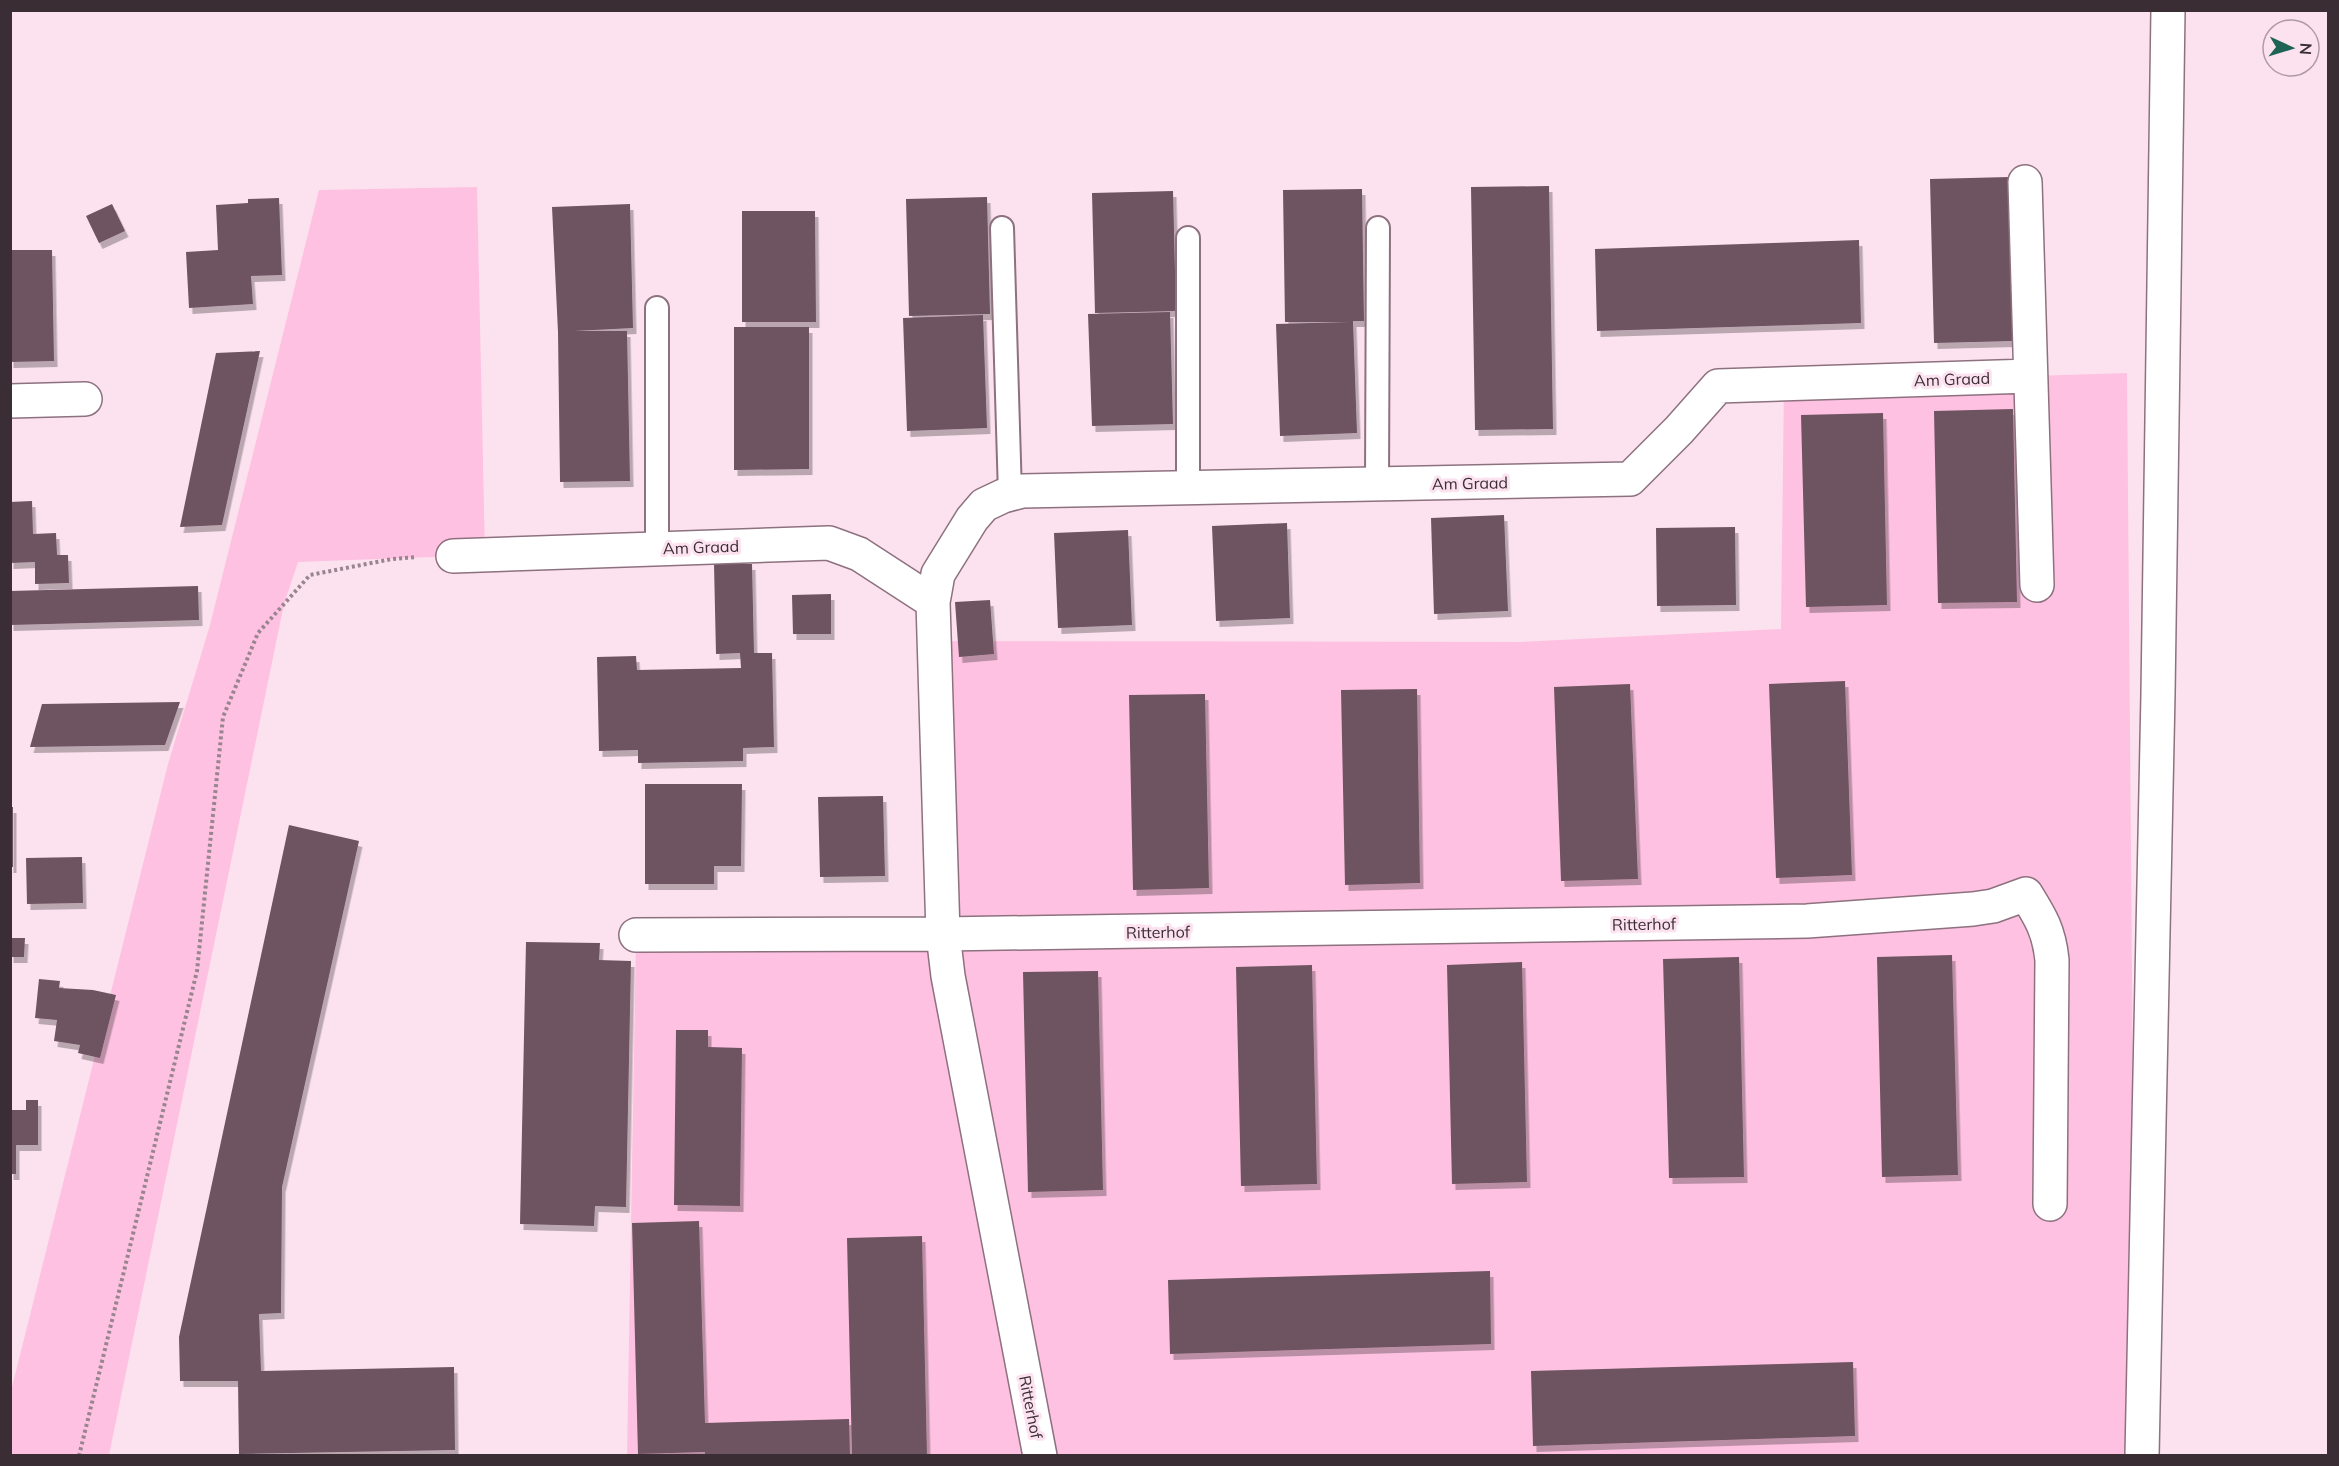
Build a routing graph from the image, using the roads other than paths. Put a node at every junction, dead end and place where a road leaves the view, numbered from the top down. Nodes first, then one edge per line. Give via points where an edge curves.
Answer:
1 (2168, 10) edge
2 (2025, 182) dead end
3 (1002, 228) dead end
4 (1378, 228) dead end
5 (1188, 238) dead end
6 (657, 308) dead end
7 (2030, 376) junction
8 (86, 399) dead end
9 (10, 401) edge
10 (1377, 485) junction
11 (1188, 488) junction
12 (1010, 495) junction
13 (657, 549) junction
14 (453, 556) road end
15 (2037, 585) dead end
16 (933, 602) junction
17 (943, 934) junction
18 (636, 935) dead end
19 (2049, 1204) dead end
20 (1040, 1455) edge
21 (2142, 1455) edge

1 - 21 street
2 - 7 street
3 - 12 lane
4 - 10 lane
5 - 11 lane
6 - 13 lane
7 - 10 street, Am Graad via 1718,386 1630,479
7 - 15 street
8 - 9 street
10 - 11 street, Am Graad
11 - 12 street, Am Graad via 1022,491
12 - 16 street, Am Graad via 984,505 972,519 938,574
13 - 14 street, Am Graad
13 - 16 street, Am Graad via 829,543 859,554
16 - 17 street, Am Graad
17 - 18 street, Ritterhof
17 - 19 street, Ritterhof via 1807,921 1972,909 2026,894 2044,922 2052,960
17 - 20 street, Ritterhof

